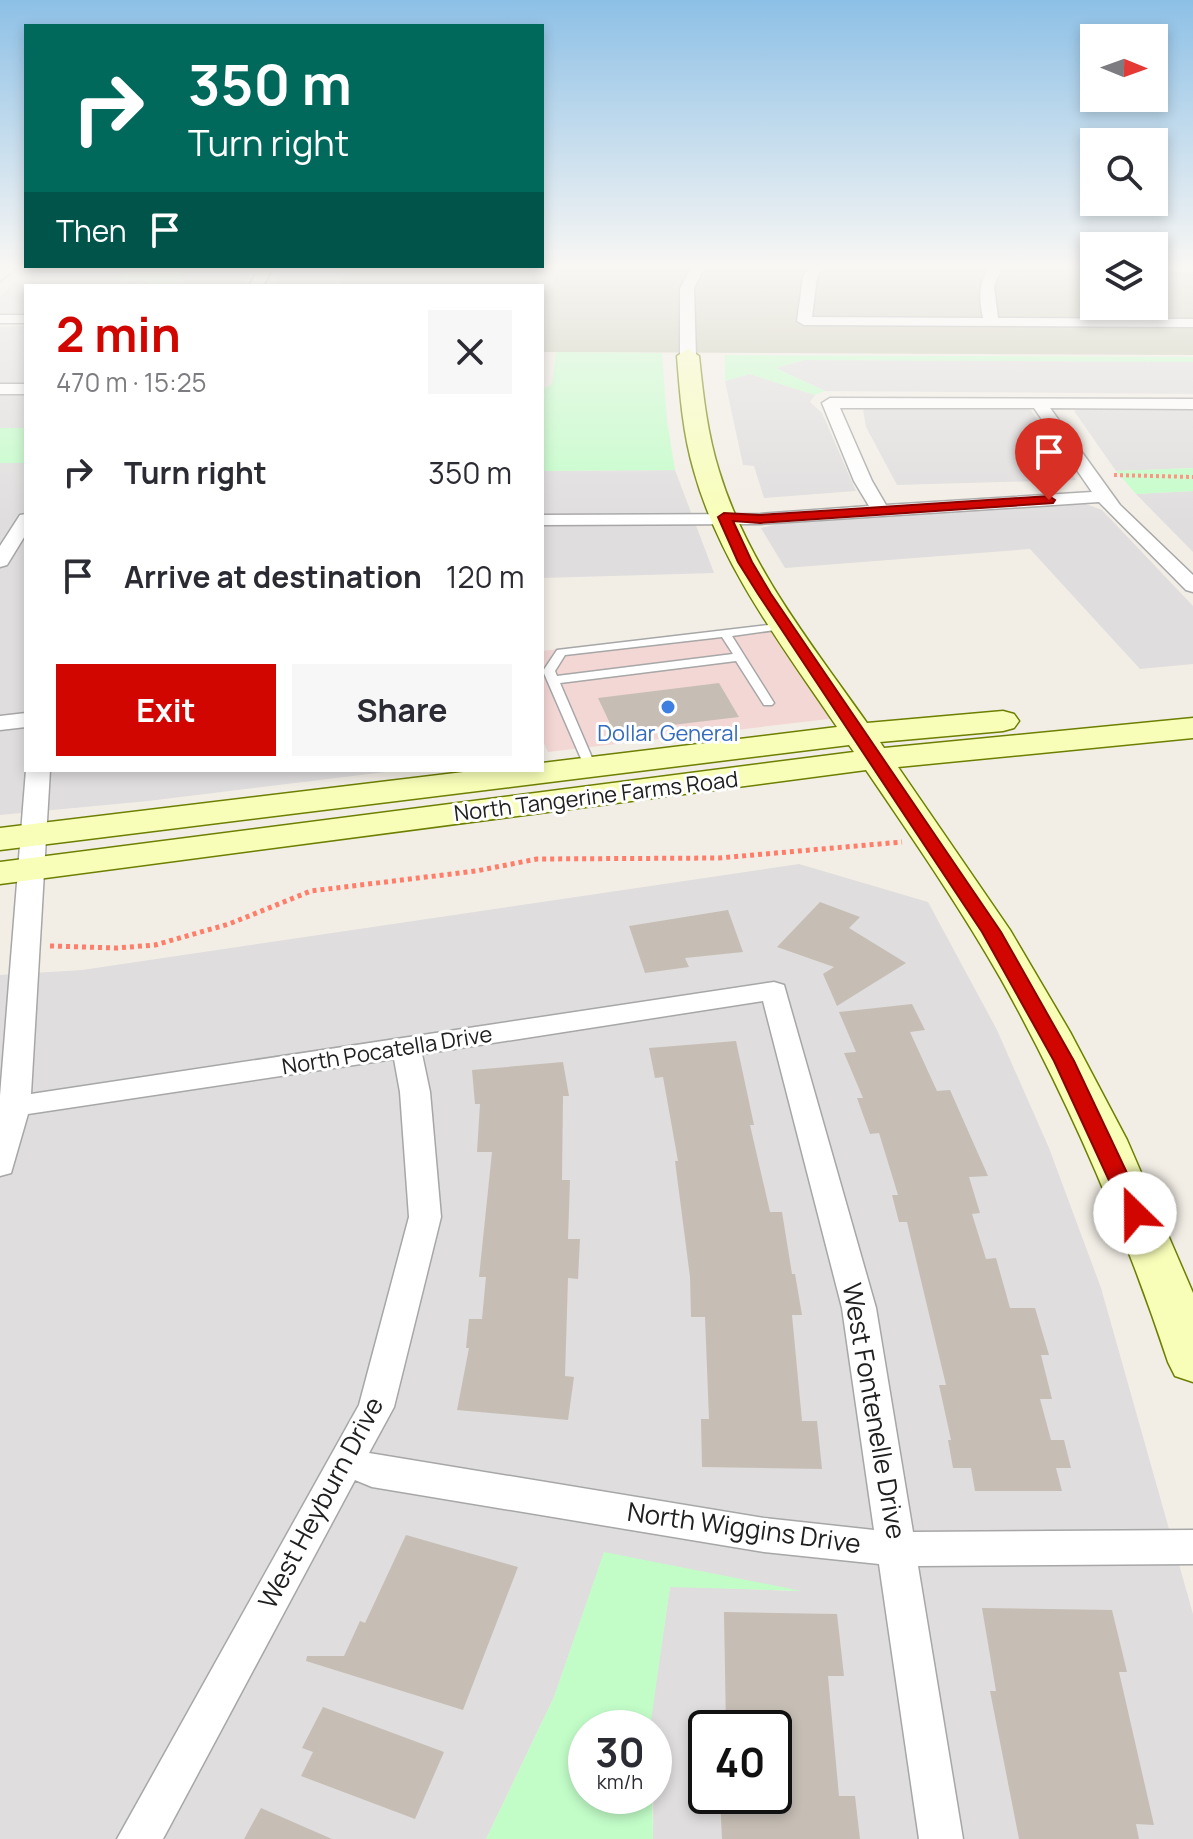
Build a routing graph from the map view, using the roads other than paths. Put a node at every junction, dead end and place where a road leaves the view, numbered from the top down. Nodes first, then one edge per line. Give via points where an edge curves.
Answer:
1 (688, 353) edge
2 (688, 356) joint
3 (0, 389) edge
4 (24, 389) edge
5 (1039, 404) junction
6 (1193, 404) edge
7 (1105, 496) junction
8 (881, 511) junction
9 (724, 517) junction
10 (544, 520) edge
11 (24, 522) edge
12 (0, 561) edge
13 (1193, 586) edge
14 (786, 626) junction
15 (725, 633) junction
16 (739, 657) junction
17 (553, 680) junction
18 (1193, 701) edge
19 (768, 703) dead end
20 (24, 720) edge
21 (0, 723) edge
22 (1193, 728) edge
23 (866, 747) junction
24 (590, 767) junction
25 (37, 772) edge
26 (16, 854) edge
27 (774, 991) joint
28 (406, 1047) junction
29 (8, 1105) edge
30 (0, 1165) edge
31 (1193, 1362) edge
32 (348, 1460) junction
33 (1193, 1547) edge
34 (897, 1549) junction
35 (139, 1839) edge
36 (941, 1839) edge

1 - 2 street
2 - 9 street via 699,444
3 - 4 street
5 - 6 street
5 - 7 street
5 - 8 street via 830,403
7 - 8 street
7 - 13 street
8 - 9 street
9 - 10 street
9 - 14 street
11 - 12 street
14 - 15 lane
14 - 23 street
15 - 16 lane
15 - 17 lane via 561,652 549,671
16 - 17 lane
16 - 19 lane
17 - 24 lane
18 - 23 street, North Tangerine Farms Road
20 - 21 street
22 - 23 street, North Tangerine Farms Road
23 - 24 street, North Tangerine Farms Road
23 - 26 street, North Tangerine Farms Road
23 - 31 street via 992,932 1070,1074 1123,1184
24 - 26 street, North Tangerine Farms Road
25 - 26 street
26 - 29 street via 26,948
27 - 28 street, North Pocatella Drive
27 - 34 street, West Fontenelle Drive via 859,1308
28 - 29 street, North Pocatella Drive
28 - 32 street, West Heyburn Drive via 425,1217 376,1407
29 - 30 street
32 - 34 street, North Wiggins Drive via 372,1471 764,1535
32 - 35 street, West Heyburn Drive
33 - 34 street, North Wiggins Drive
34 - 36 street, West Fontenelle Drive

